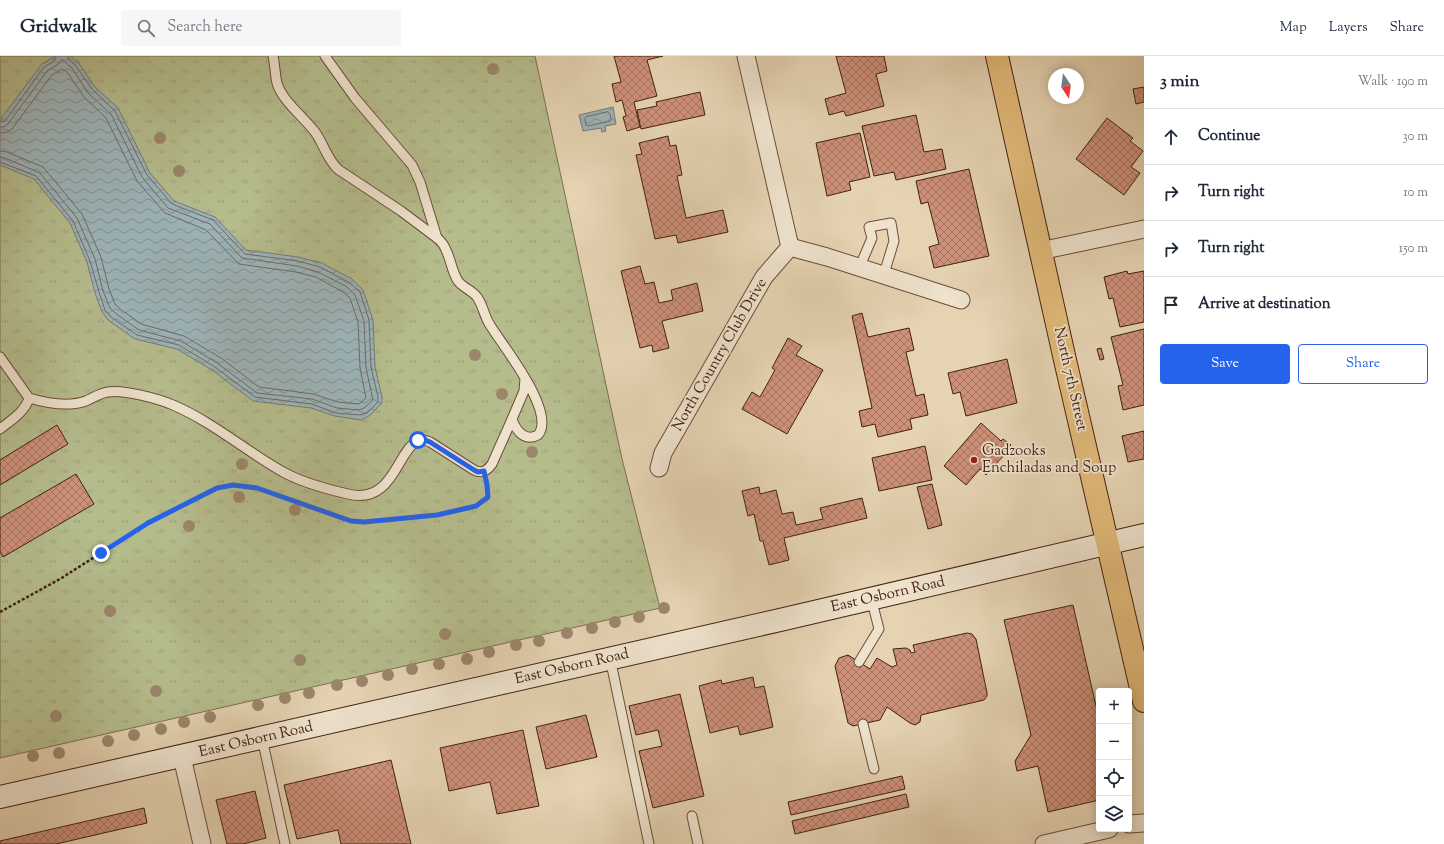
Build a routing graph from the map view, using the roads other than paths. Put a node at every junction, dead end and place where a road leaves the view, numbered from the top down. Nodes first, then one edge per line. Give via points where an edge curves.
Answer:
1 (273, 56) edge
2 (325, 56) edge
3 (746, 56) edge
4 (997, 56) edge
5 (1144, 229) edge
6 (437, 238) junction
7 (790, 247) junction
8 (1040, 251) junction
9 (860, 266) junction
10 (884, 274) junction
11 (961, 300) dead end
12 (0, 357) edge
13 (525, 378) junction
14 (29, 398) junction
15 (512, 419) junction
16 (0, 430) edge
17 (659, 468) dead end
18 (1144, 534) edge
19 (1108, 543) junction
20 (871, 598) junction
21 (610, 658) junction
22 (860, 662) dead end
23 (1144, 700) edge
24 (863, 724) dead end
25 (262, 738) junction
26 (182, 757) junction
27 (874, 769) dead end
28 (0, 797) edge
29 (692, 816) dead end
30 (1144, 823) edge
31 (1132, 824) edge
32 (1096, 832) edge
33 (202, 844) edge
34 (285, 844) edge
35 (649, 844) edge
36 (698, 844) edge
37 (1044, 844) edge

1 - 6 lane via 280,90 315,132 334,165
2 - 6 lane via 355,98 412,164
3 - 7 street
4 - 8 main road, North 7th Street
5 - 8 street
6 - 13 lane via 447,250 458,281 477,297 489,323
7 - 9 street
7 - 17 street, North Country Club Drive via 764,277 663,453
8 - 19 main road, North 7th Street
9 - 10 street
9 - 10 lane via 872,238 870,228 891,223 894,241
10 - 11 street
12 - 14 lane
13 - 15 lane via 524,392
13 - 15 lane via 542,418 541,432 535,437 527,438 519,433
14 - 15 lane via 64,404 85,402 109,392 149,397 173,405 219,430 286,474 330,491 349,495 369,495 376,492 393,475 408,449 418,440 430,442 478,472 484,471 492,464
14 - 16 lane via 20,413
18 - 19 main road, East Osborn Road
19 - 20 main road, East Osborn Road
19 - 23 main road, North 7th Street
20 - 21 main road, East Osborn Road
20 - 22 lane via 878,629
21 - 25 main road, East Osborn Road
21 - 35 lane
24 - 27 lane
25 - 26 main road, East Osborn Road
25 - 34 lane
26 - 28 main road, East Osborn Road
26 - 33 street
29 - 36 lane
30 - 31 street
32 - 37 street

